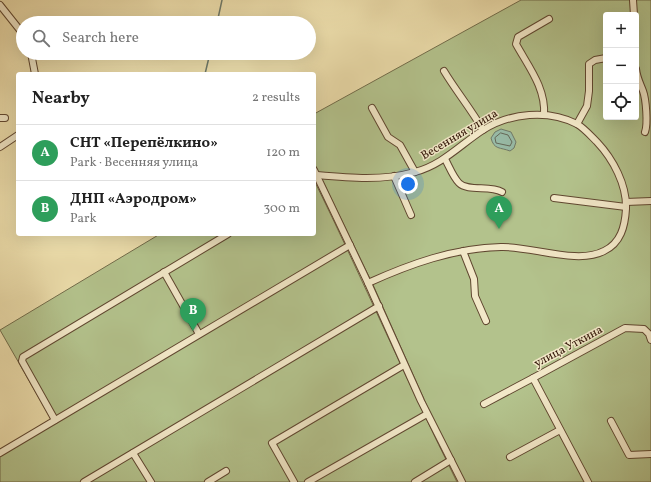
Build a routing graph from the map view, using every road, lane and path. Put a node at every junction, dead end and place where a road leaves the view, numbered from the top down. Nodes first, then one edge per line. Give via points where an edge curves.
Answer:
1 (633, 0) edge
2 (0, 5) edge
3 (634, 12) edge
4 (549, 19) dead end
5 (16, 25) edge
6 (603, 59) edge
7 (32, 60) edge
8 (444, 70) dead end
9 (35, 72) edge
10 (639, 84) edge
11 (372, 108) dead end
12 (544, 115) junction
13 (577, 124) junction
14 (483, 130) junction
15 (645, 132) dead end
16 (16, 136) edge
17 (0, 147) edge
18 (445, 159) junction
19 (415, 172) junction
20 (316, 173) edge
21 (394, 176) junction
22 (502, 192) dead end
23 (554, 198) dead end
24 (651, 201) edge
25 (626, 204) junction
26 (412, 215) dead end
27 (225, 236) edge
28 (350, 245) junction
29 (463, 251) junction
30 (164, 272) junction
31 (368, 283) junction
32 (379, 306) junction
33 (486, 322) dead end
34 (199, 334) junction
35 (651, 340) edge
36 (404, 364) junction
37 (533, 378) junction
38 (484, 404) dead end
39 (427, 414) junction
40 (55, 420) junction
41 (611, 421) dead end
42 (560, 430) junction
43 (0, 453) edge
44 (134, 453) junction
45 (651, 454) edge
46 (510, 457) dead end
47 (451, 460) junction
48 (226, 471) dead end
49 (84, 482) edge
50 (151, 482) edge
51 (208, 482) edge
52 (294, 482) edge
53 (308, 482) edge
54 (415, 482) edge
55 (462, 482) edge
56 (588, 482) edge

1 - 3 street
2 - 5 street
4 - 12 street via 518,37 516,44 542,91
6 - 13 street via 589,64 587,106
7 - 9 street
8 - 14 street
10 - 15 street via 643,91 647,126
11 - 19 street via 388,138 400,145
12 - 13 street, Весенняя улица
12 - 14 street, Весенняя улица via 524,115 505,119
13 - 25 street, Весенняя улица via 606,151 623,187
14 - 18 street, Весенняя улица
16 - 17 street
18 - 19 street, Весенняя улица
18 - 22 street via 459,183 464,186 497,189
19 - 21 street, Весенняя улица
20 - 21 street, Весенняя улица via 367,178
20 - 28 street
21 - 26 street
23 - 25 street
24 - 25 street
25 - 29 street, Весенняя улица via 623,231 618,239 612,247 591,256 501,247
27 - 30 street
28 - 31 street
28 - 34 street
29 - 31 street, Весенняя улица via 432,257
29 - 33 street via 474,279 475,296
30 - 34 street
30 - 40 street via 23,357 22,361
31 - 32 street
32 - 36 street
32 - 44 street
34 - 40 street
35 - 37 street, улица Уткина via 644,329 625,328
36 - 39 street
36 - 52 street via 272,443
37 - 38 street
37 - 42 street, улица Уткина
39 - 47 street
39 - 53 street
40 - 43 street
41 - 45 street via 629,455
42 - 46 street
42 - 56 street, улица Уткина
44 - 49 street
44 - 50 street
47 - 54 street
47 - 55 street
48 - 51 street

